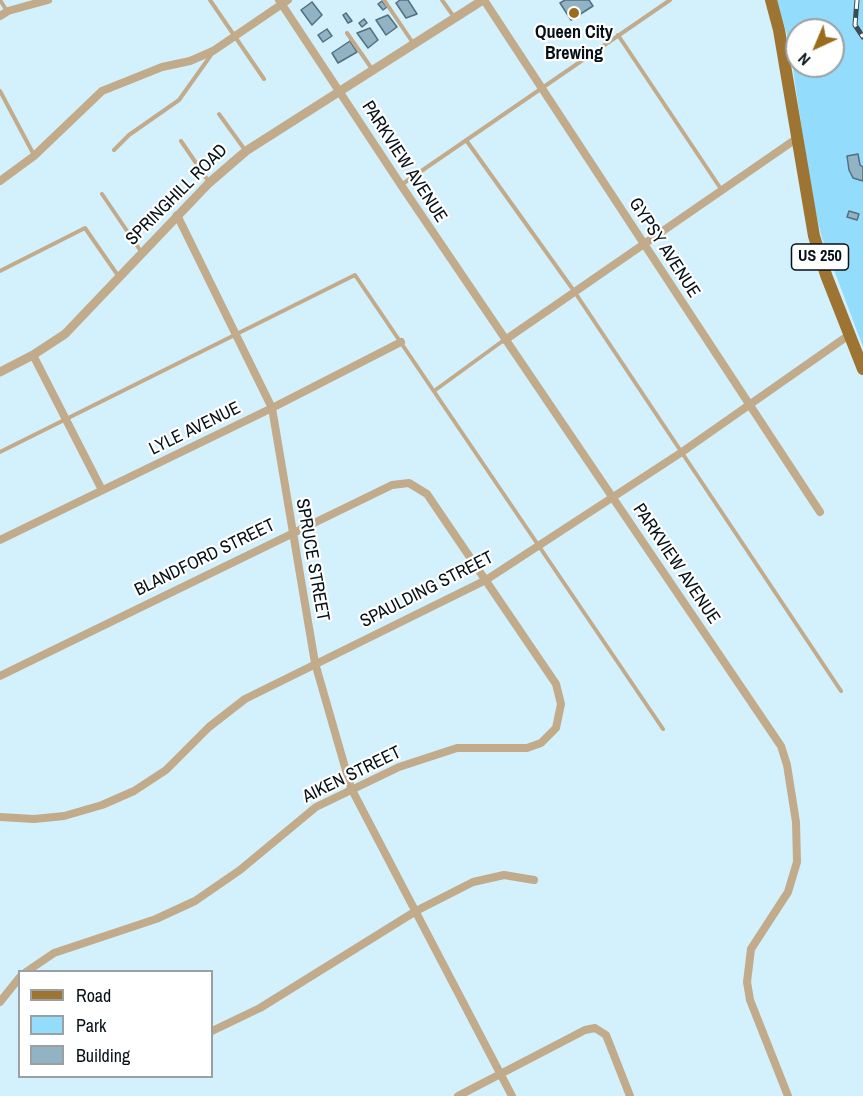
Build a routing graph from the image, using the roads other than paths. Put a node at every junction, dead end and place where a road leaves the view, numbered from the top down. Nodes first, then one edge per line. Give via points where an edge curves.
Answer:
1 (0, 0) edge
2 (48, 0) edge
3 (210, 0) edge
4 (384, 0) edge
5 (442, 0) edge
6 (483, 0) edge
7 (670, 0) edge
8 (771, 0) edge
9 (283, 2) edge
10 (4, 10) edge
11 (0, 16) edge
12 (454, 18) junction
13 (347, 33) dead end
14 (618, 35) junction
15 (235, 36) junction
16 (413, 43) junction
17 (213, 51) junction
18 (372, 69) junction
19 (264, 79) dead end
20 (541, 88) junction
21 (339, 90) junction
22 (0, 91) edge
23 (2, 101) edge
24 (219, 114) dead end
25 (796, 139) junction
26 (466, 140) junction
27 (181, 141) dead end
28 (114, 150) dead end
29 (246, 151) junction
30 (34, 156) junction
31 (0, 181) edge
32 (209, 183) junction
33 (401, 185) junction
34 (722, 190) junction
35 (102, 194) dead end
36 (177, 215) junction
37 (643, 243) junction
38 (142, 253) junction
39 (0, 271) edge
40 (119, 278) junction
41 (574, 291) junction
42 (237, 334) junction
43 (849, 335) junction
44 (505, 340) junction
45 (401, 342) junction
46 (33, 356) junction
47 (863, 369) edge
48 (0, 372) edge
49 (434, 391) junction
50 (750, 406) junction
51 (272, 408) junction
52 (65, 419) junction
53 (0, 452) edge
54 (682, 452) junction
55 (102, 490) junction
56 (612, 496) junction
57 (820, 512) dead end
58 (292, 532) junction
59 (0, 540) edge
60 (539, 545) junction
61 (486, 580) junction
62 (315, 663) junction
63 (0, 675) edge
64 (841, 691) dead end
65 (663, 729) dead end
66 (351, 788) junction
67 (0, 817) edge
68 (534, 880) dead end
69 (416, 911) junction
70 (29, 970) edge
71 (18, 980) edge
72 (0, 1002) edge
73 (213, 1031) edge
74 (501, 1074) junction
75 (458, 1096) edge
76 (512, 1096) edge
77 (630, 1096) edge
78 (788, 1096) edge

1 - 10 lane
2 - 10 street
3 - 15 lane
4 - 16 lane
5 - 12 lane
6 - 12 street, SPRINGHILL ROAD
6 - 20 street, GYPSY AVENUE
7 - 14 lane
8 - 25 main road, US 250
9 - 15 street
9 - 21 street, PARKVIEW AVENUE
10 - 11 street
12 - 16 street, SPRINGHILL ROAD
13 - 18 lane
14 - 20 lane
14 - 34 lane
15 - 17 street
15 - 19 lane
16 - 18 street, SPRINGHILL ROAD
17 - 28 lane via 179,100
17 - 30 street via 102,91
18 - 21 street, SPRINGHILL ROAD
20 - 26 lane
20 - 37 street, GYPSY AVENUE
21 - 29 street, SPRINGHILL ROAD
21 - 33 street, PARKVIEW AVENUE
22 - 23 lane
23 - 30 lane
24 - 29 lane
25 - 34 street
25 - 43 main road, US 250 via 814,236
26 - 33 lane
26 - 41 lane
27 - 32 lane
29 - 32 street, SPRINGHILL ROAD
30 - 31 street
32 - 36 street, SPRINGHILL ROAD
33 - 44 street, PARKVIEW AVENUE
34 - 37 street
35 - 38 lane
36 - 38 street, SPRINGHILL ROAD
36 - 42 street, SPRUCE STREET
37 - 41 street
37 - 50 street, GYPSY AVENUE
38 - 40 street, SPRINGHILL ROAD
39 - 40 lane via 85,228
40 - 46 street, SPRINGHILL ROAD via 65,334
41 - 44 street
41 - 54 lane
42 - 45 lane via 355,275
42 - 51 street, SPRUCE STREET
42 - 52 lane
43 - 47 main road, US 250
43 - 50 street, SPAULDING STREET
44 - 49 lane
44 - 56 street, PARKVIEW AVENUE
45 - 49 lane
45 - 51 street, LYLE AVENUE
46 - 48 street, SPRINGHILL ROAD
46 - 52 street
49 - 60 lane
50 - 54 street, SPAULDING STREET
50 - 57 street, GYPSY AVENUE
51 - 55 street, LYLE AVENUE
51 - 58 street, SPRUCE STREET
52 - 53 lane
52 - 55 street
54 - 56 street, SPAULDING STREET
54 - 64 lane
55 - 59 street, LYLE AVENUE
56 - 60 street, SPAULDING STREET
56 - 78 street, PARKVIEW AVENUE via 785,757 796,822 797,861 788,892 752,949 747,982 750,1000
58 - 61 street, BLANDFORD STREET via 392,485 409,483 427,494
58 - 62 street, SPRUCE STREET
58 - 63 street, BLANDFORD STREET
60 - 61 street, SPAULDING STREET
60 - 65 lane
61 - 62 street, SPAULDING STREET
61 - 66 street, AIKEN STREET via 556,684 561,709 554,731 544,742 529,748 441,751
62 - 66 street, SPRUCE STREET
62 - 67 street, SPAULDING STREET via 235,705 166,770 126,795 64,816
66 - 69 street, SPRUCE STREET
66 - 70 street, AIKEN STREET via 306,813 240,870 195,901 156,919 64,949
68 - 69 street via 510,875 486,878
69 - 73 street via 271,1002
69 - 74 street, SPRUCE STREET
71 - 72 street
74 - 75 street
74 - 76 street, SPRUCE STREET
74 - 77 street via 595,1028 606,1035

